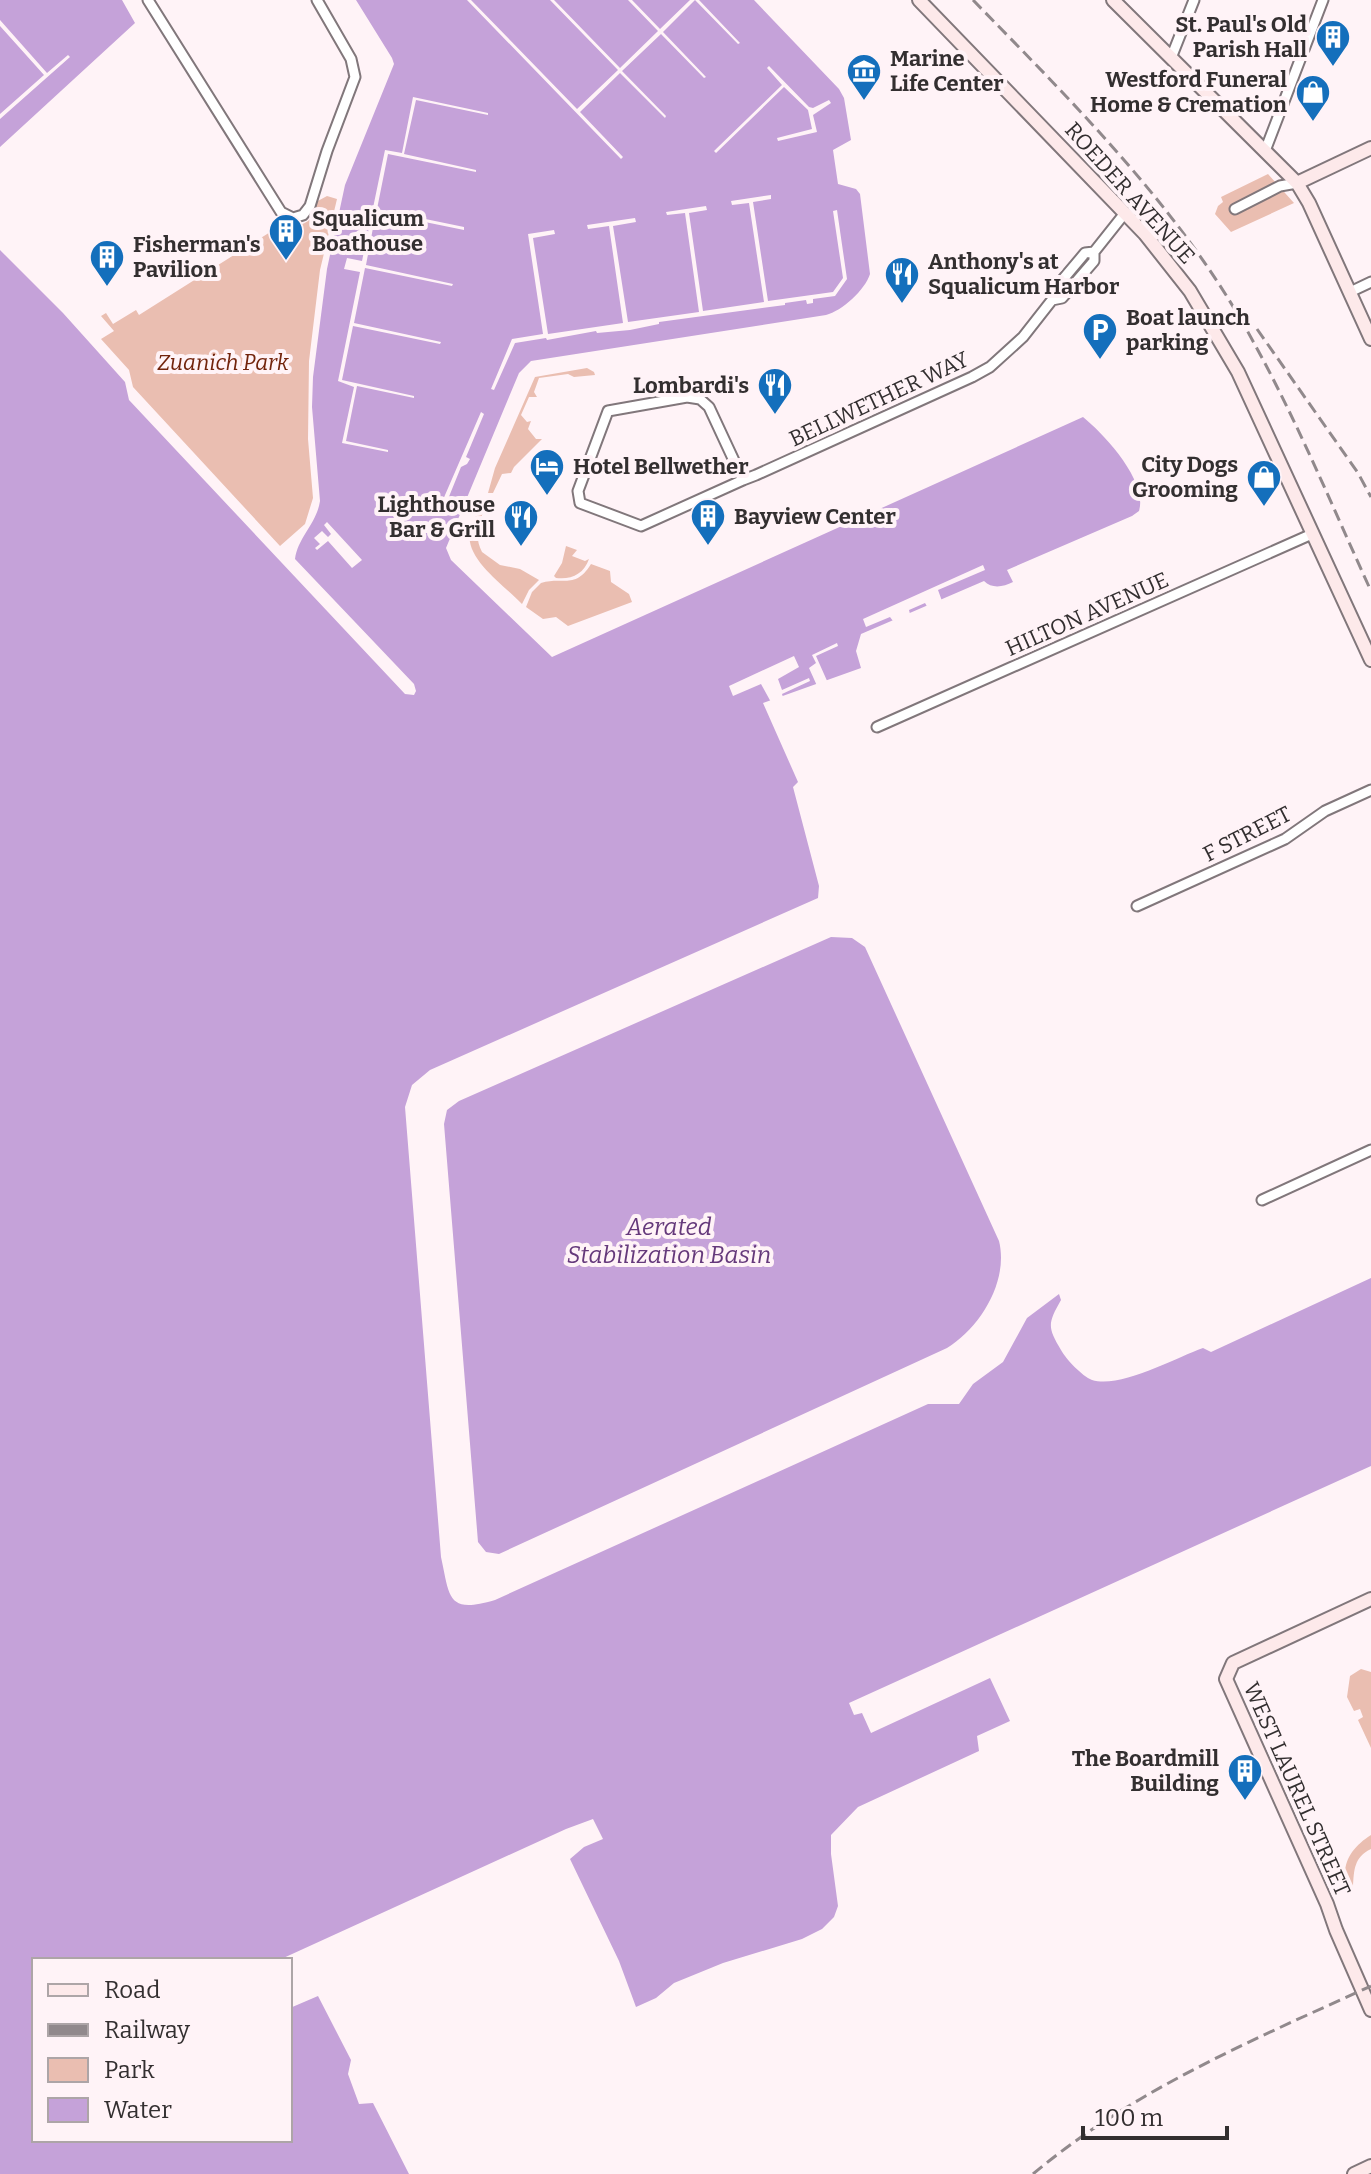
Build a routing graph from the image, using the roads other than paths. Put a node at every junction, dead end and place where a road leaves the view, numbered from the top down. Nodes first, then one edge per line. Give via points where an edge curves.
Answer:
1 (148, 0) edge
2 (317, 0) edge
3 (919, 0) edge
4 (1113, 0) edge
5 (1194, 0) edge
6 (1323, 0) edge
7 (1171, 58) junction
8 (1371, 148) edge
9 (1265, 151) junction
10 (1297, 183) junction
11 (1235, 209) dead end
12 (1125, 213) junction
13 (1371, 282) edge
14 (1350, 292) junction
15 (1371, 339) edge
16 (743, 480) junction
17 (1312, 534) junction
18 (1371, 660) edge
19 (877, 727) dead end
20 (1371, 790) edge
21 (1137, 906) dead end
22 (1371, 1150) edge
23 (1262, 1200) dead end
24 (1371, 1599) edge
25 (1371, 2010) edge
26 (1371, 2166) edge
27 (1354, 2174) edge

1 - 2 street via 281,212 293,218 310,206 355,77 351,59
3 - 12 street, ROEDER AVENUE
4 - 7 street
5 - 7 street
6 - 9 street
7 - 9 street
8 - 10 street
9 - 10 street
10 - 11 street
10 - 14 street
12 - 16 street, BELLWETHER WAY via 1053,291 1052,300 1012,348 990,367
12 - 17 street, ROEDER AVENUE via 1173,268 1223,342
13 - 14 street
14 - 15 street
16 - 16 street, BELLWETHER WAY via 641,526 580,503 578,491 608,411 687,397 703,401 711,410
17 - 18 street, ROEDER AVENUE
17 - 19 street, HILTON AVENUE
20 - 21 street, F STREET via 1325,811 1285,839
22 - 23 street
24 - 25 street, WEST LAUREL STREET via 1233,1663 1226,1679
26 - 27 street

